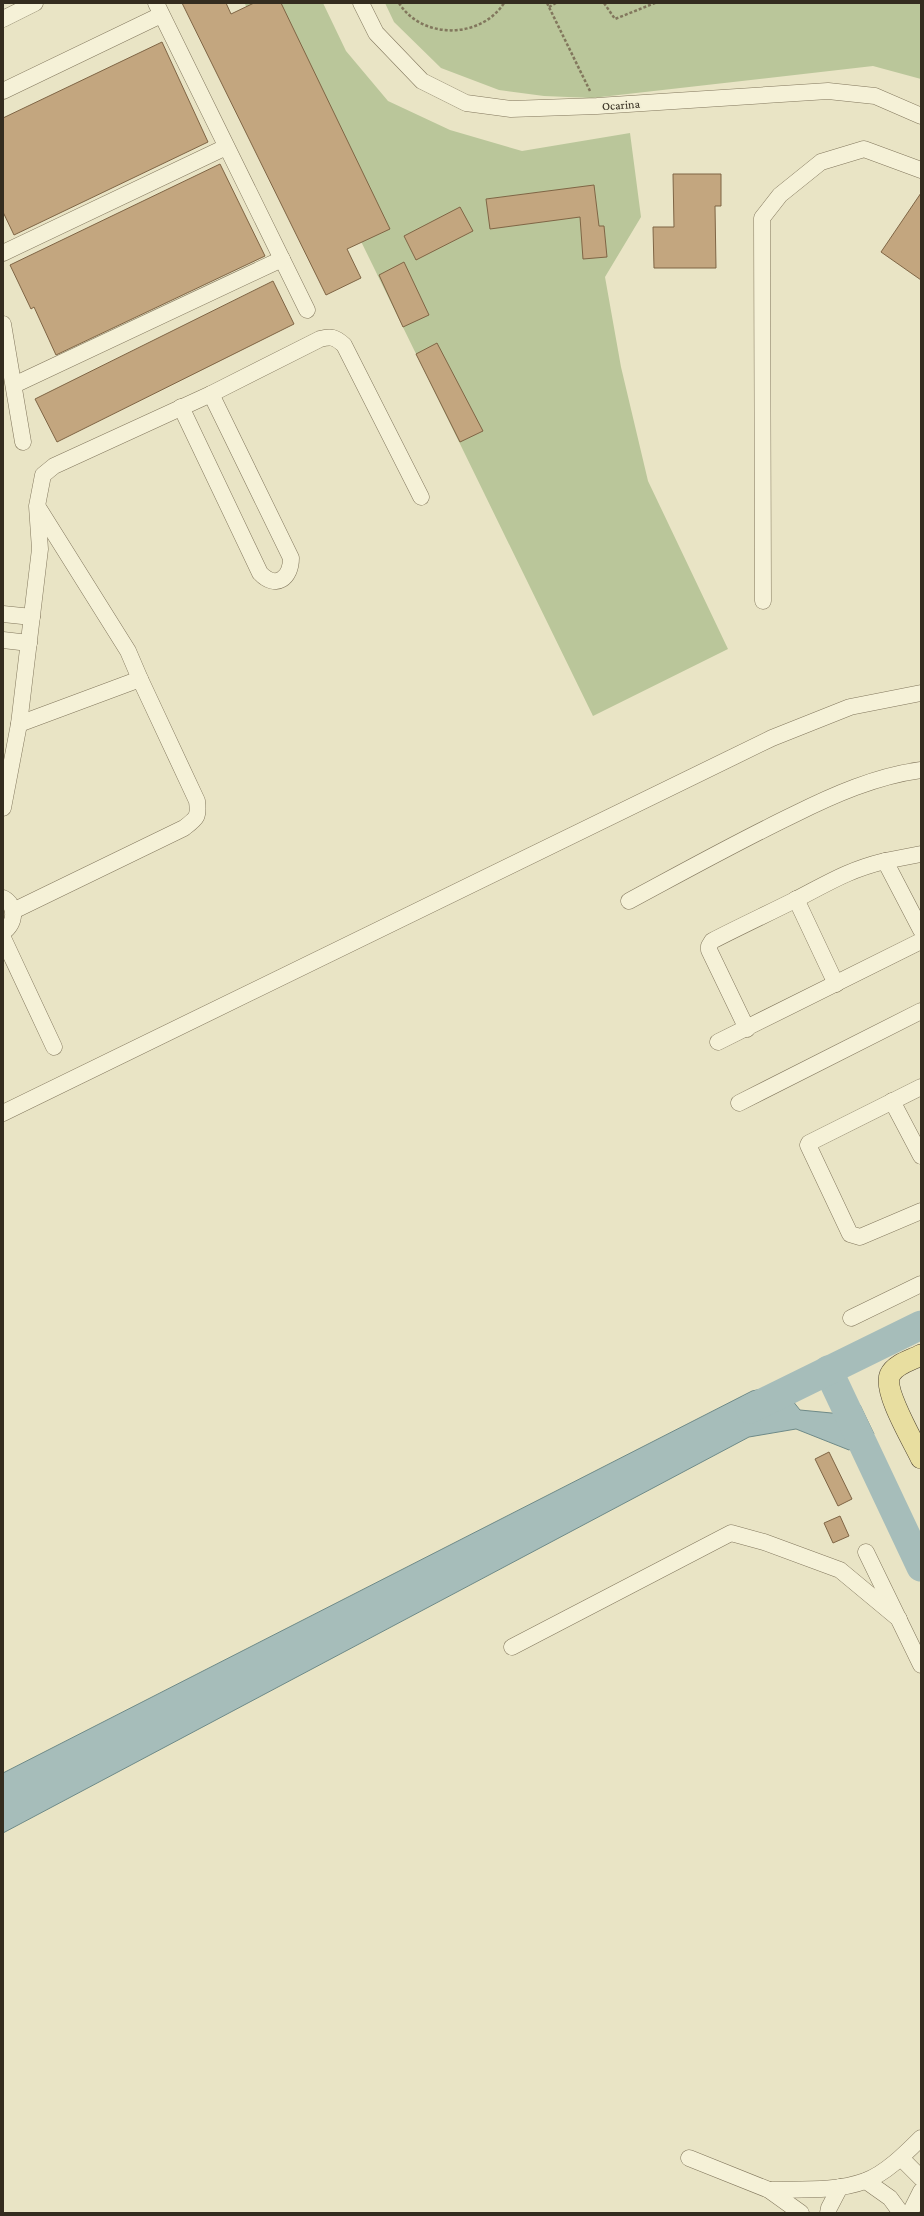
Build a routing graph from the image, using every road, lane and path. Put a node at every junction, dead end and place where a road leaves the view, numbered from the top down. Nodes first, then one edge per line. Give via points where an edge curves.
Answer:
1 (34, 3) edge
2 (361, 3) edge
3 (399, 3) edge
4 (504, 3) edge
5 (547, 3) edge
6 (556, 3) edge
7 (604, 3) edge
8 (655, 3) edge
9 (549, 7) junction
10 (159, 9) edge
11 (3, 19) edge
12 (3, 91) edge
13 (597, 106) junction
14 (921, 116) edge
15 (226, 146) junction
16 (921, 170) edge
17 (3, 253) edge
18 (282, 259) junction
19 (307, 310) dead end
20 (3, 324) edge
21 (14, 385) junction
22 (211, 394) junction
23 (181, 407) junction
24 (23, 442) dead end
25 (421, 497) dead end
26 (37, 506) junction
27 (763, 601) dead end
28 (3, 614) edge
29 (32, 617) junction
30 (3, 640) edge
31 (29, 643) junction
32 (140, 679) junction
33 (921, 692) edge
34 (19, 724) junction
35 (921, 770) edge
36 (3, 808) edge
37 (921, 854) edge
38 (885, 861) junction
39 (3, 898) edge
40 (796, 899) junction
41 (629, 901) dead end
42 (13, 911) junction
43 (921, 930) edge
44 (3, 932) edge
45 (3, 938) edge
46 (921, 941) edge
47 (836, 984) junction
48 (921, 1011) edge
49 (747, 1029) junction
50 (718, 1042) dead end
51 (54, 1047) dead end
52 (921, 1087) edge
53 (892, 1101) junction
54 (739, 1103) dead end
55 (3, 1112) edge
56 (921, 1156) edge
57 (921, 1211) edge
58 (921, 1284) edge
59 (851, 1318) dead end
60 (921, 1355) edge
61 (921, 1458) edge
62 (866, 1552) dead end
63 (899, 1619) junction
64 (512, 1647) dead end
65 (921, 1665) edge
66 (921, 2138) edge
67 (689, 2158) dead end
68 (901, 2158) junction
69 (921, 2178) edge
70 (866, 2181) junction
71 (840, 2187) junction
72 (769, 2190) junction
73 (921, 2191) edge
74 (801, 2213) edge
75 (828, 2213) edge
76 (901, 2213) edge
77 (910, 2213) edge

1 - 11 street
2 - 13 street, Ocarina via 376,33 422,81 466,103 511,109
3 - 4 path via 403,10 420,23 441,30 462,31 483,24 500,10
5 - 9 path
6 - 9 path
7 - 8 path via 615,19
9 - 13 path
10 - 12 street
10 - 15 street
13 - 14 street, Ocarina via 828,91 875,96
15 - 17 street
15 - 18 street
16 - 27 street via 864,149 821,162 780,195 762,218
18 - 19 street
18 - 21 street
20 - 21 street
21 - 24 street
22 - 23 street
22 - 23 street via 291,558 291,569 284,578 274,582 267,580 260,573
22 - 25 street via 320,339 330,336 336,338 344,345
23 - 26 street via 54,466 43,475
26 - 29 street via 40,549
26 - 32 street via 128,651
28 - 29 street
29 - 31 street
30 - 31 street
31 - 34 street
32 - 34 street
32 - 42 street via 197,801 199,813 184,828
33 - 55 street via 850,707 772,738
34 - 36 street
35 - 41 street via 897,773 830,797
37 - 38 street
38 - 40 street via 836,877
38 - 43 street
39 - 42 street via 11,905
40 - 47 street
40 - 49 street via 712,941 708,946
42 - 44 street via 11,924
45 - 51 street
46 - 47 street
47 - 49 street
48 - 54 street
49 - 50 street
52 - 53 street
53 - 56 street
53 - 57 street via 809,1142 808,1150 850,1234 855,1237
58 - 59 street
60 - 61 main road via 896,1367 890,1375 889,1384
62 - 63 street
63 - 64 street via 840,1570 764,1542 731,1533
63 - 65 street
66 - 68 street
67 - 72 street
68 - 69 street
68 - 70 street
70 - 71 street
70 - 76 street via 890,2198
71 - 72 street
71 - 75 street
72 - 74 street
73 - 77 street

